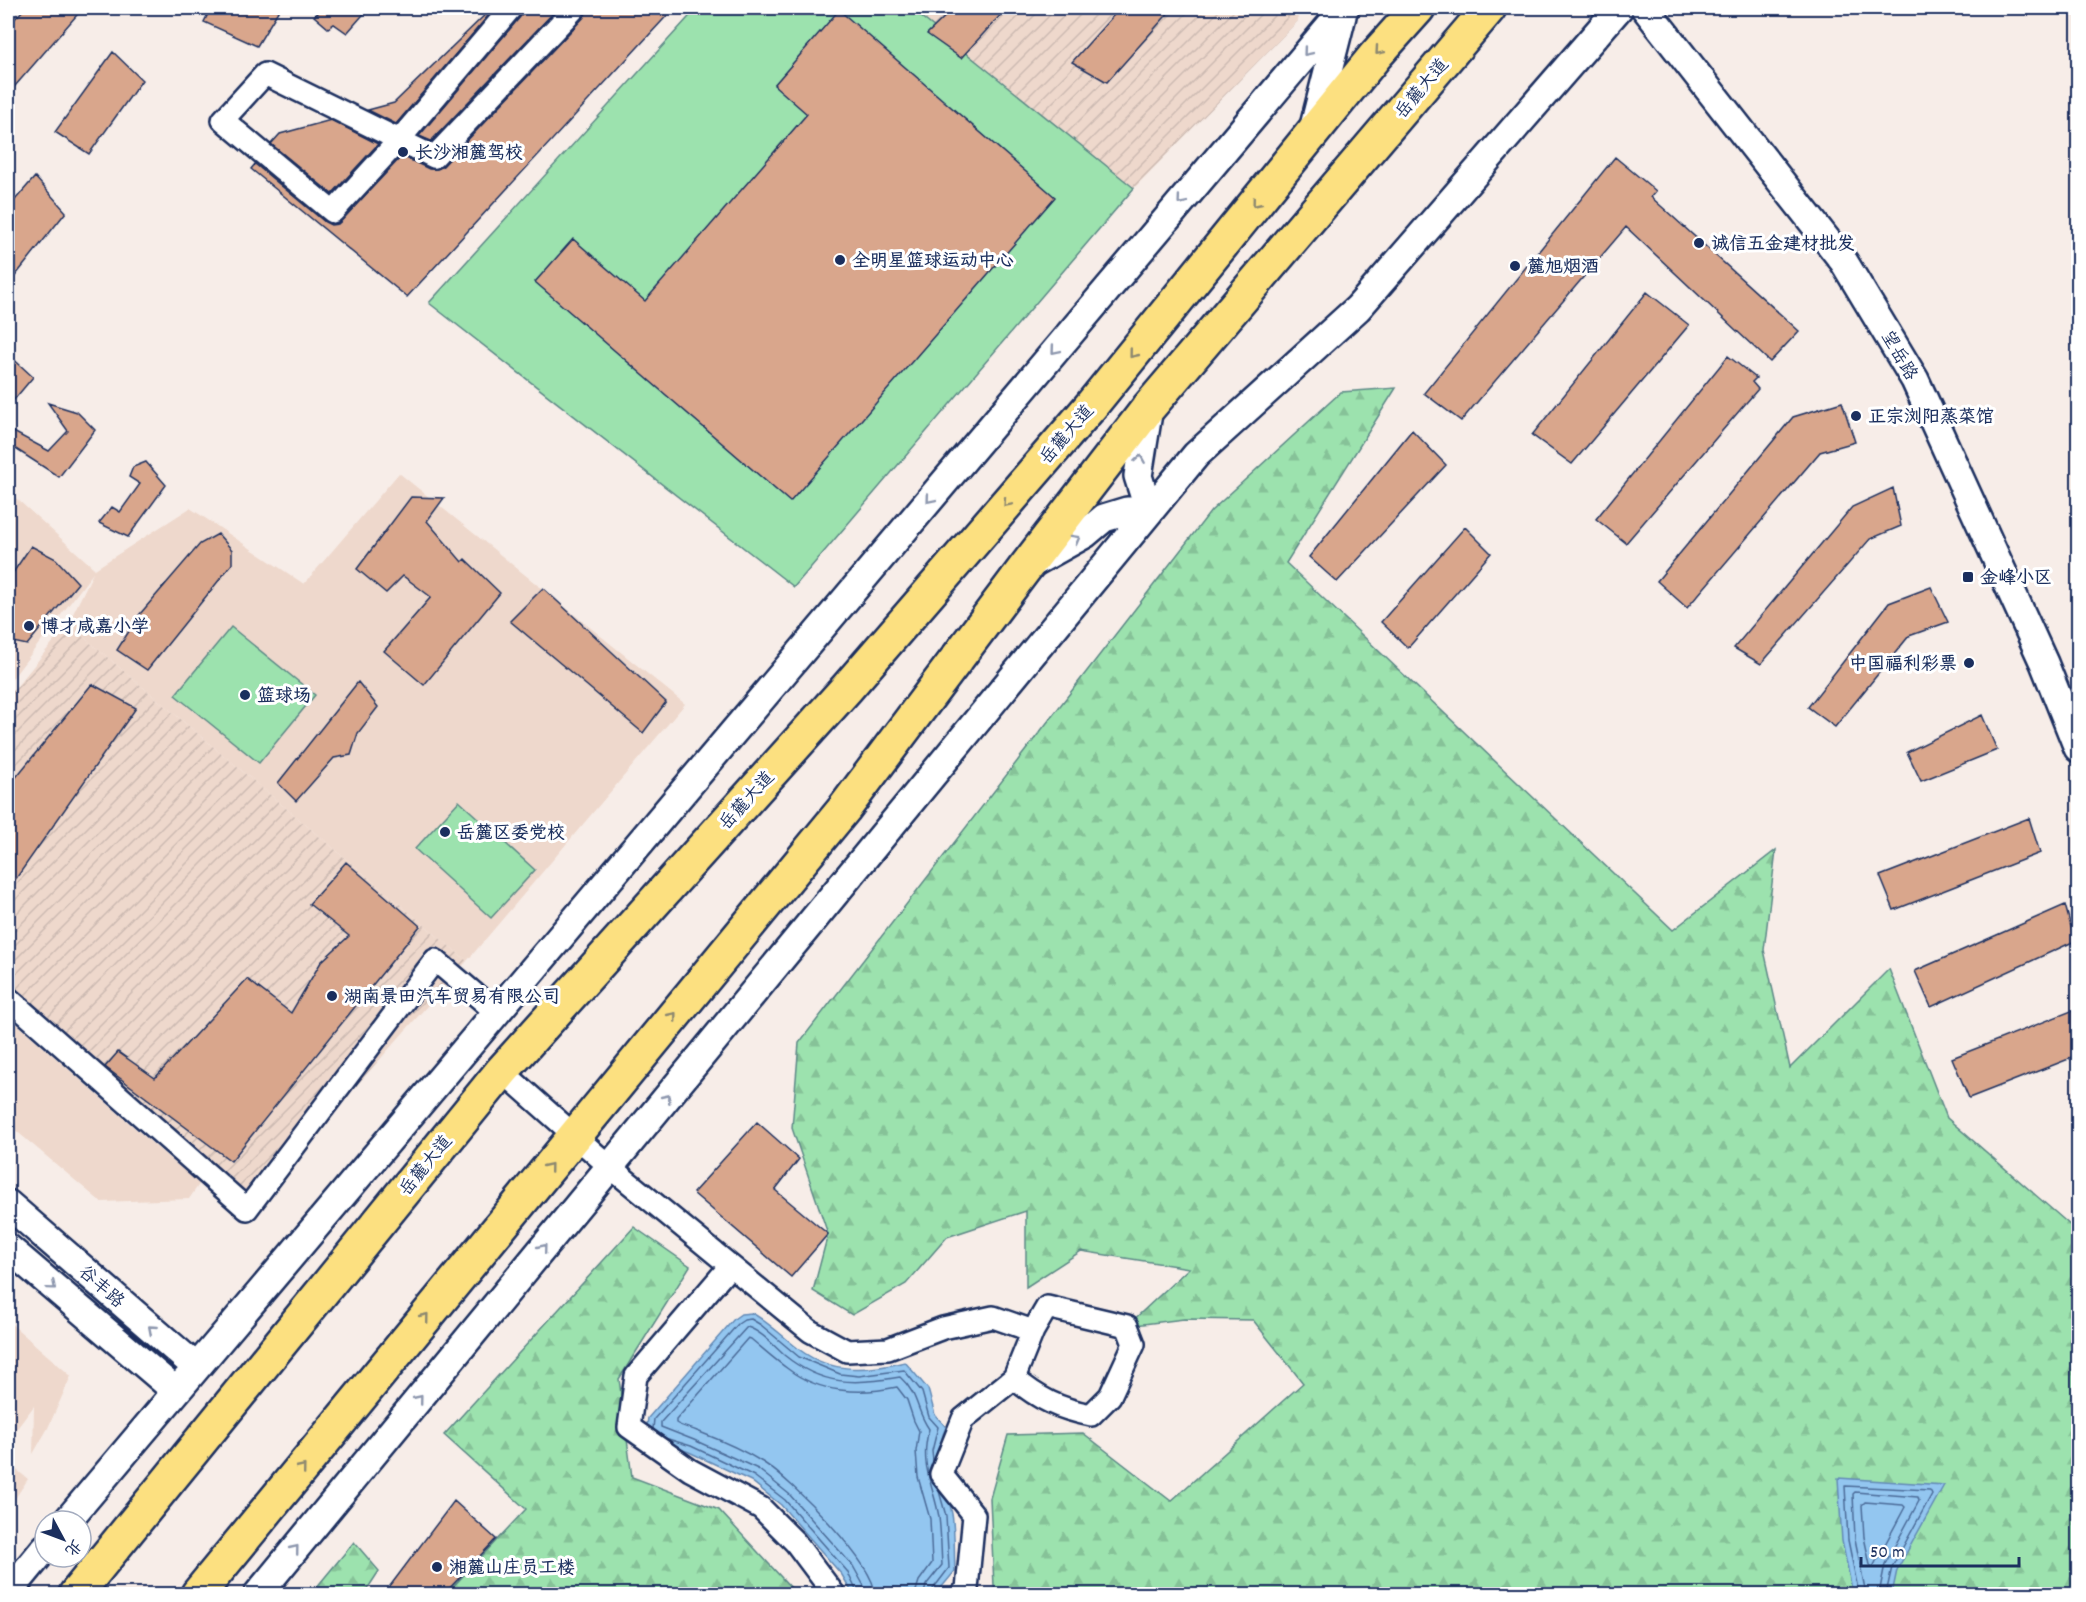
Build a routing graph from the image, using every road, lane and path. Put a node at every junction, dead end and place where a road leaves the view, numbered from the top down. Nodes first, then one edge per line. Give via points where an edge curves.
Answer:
1 (511, 8) edge
2 (575, 8) edge
3 (1344, 8) edge
4 (1418, 8) edge
5 (1489, 8) edge
6 (1619, 8) edge
7 (1645, 8) edge
8 (1312, 134) junction
9 (399, 140) junction
10 (1149, 407) junction
11 (1149, 511) junction
12 (1024, 568) junction
13 (2079, 748) edge
14 (8, 998) edge
15 (496, 1012) junction
16 (502, 1071) junction
17 (574, 1136) junction
18 (610, 1167) junction
19 (8, 1204) edge
20 (8, 1248) edge
21 (730, 1266) junction
22 (1033, 1331) junction
23 (196, 1367) junction
24 (1014, 1378) junction
25 (176, 1391) junction
26 (77, 1509) edge
27 (33, 1563) edge
28 (8, 1593) edge
29 (76, 1594) edge
30 (198, 1594) edge
31 (258, 1594) edge
32 (834, 1594) edge
33 (962, 1594) edge

1 - 9 street
2 - 9 street via 434,157
3 - 8 street
3 -> 15 street
4 -> 8 highway, 岳麓大道
5 - 10 highway, 岳麓大道
6 - 11 street via 1358,308 1196,455
7 - 13 street, 望岳路 via 1844,262 1915,380
8 -> 16 highway, 岳麓大道 via 1090,407 910,616
9 - 9 street via 265,74 223,120 333,213
11 -> 10 street via 1138,476
10 - 12 highway, 岳麓大道
12 -> 11 street via 1085,534 1104,518 1127,511
18 -> 11 street
17 -> 12 highway, 岳麓大道 via 844,808
14 - 15 street via 248,1209 435,960
15 - 23 street
16 - 17 street
16 - 29 highway, 岳麓大道
17 - 18 street
30 -> 17 highway, 岳麓大道
18 - 21 street
31 -> 18 street
23 -> 19 street, 谷丰路
20 -> 25 street, 谷丰路
21 - 22 street via 810,1331 847,1350 888,1349 943,1328 993,1317
21 - 32 street via 636,1376 628,1427 690,1470 761,1508 795,1542
22 - 24 street
22 - 24 street via 1047,1307 1127,1326 1134,1344 1110,1396 1091,1415 1067,1411 1033,1394
23 - 25 street
24 - 33 street via 963,1419 941,1474 974,1515 967,1589
25 - 26 street
27 - 28 street

